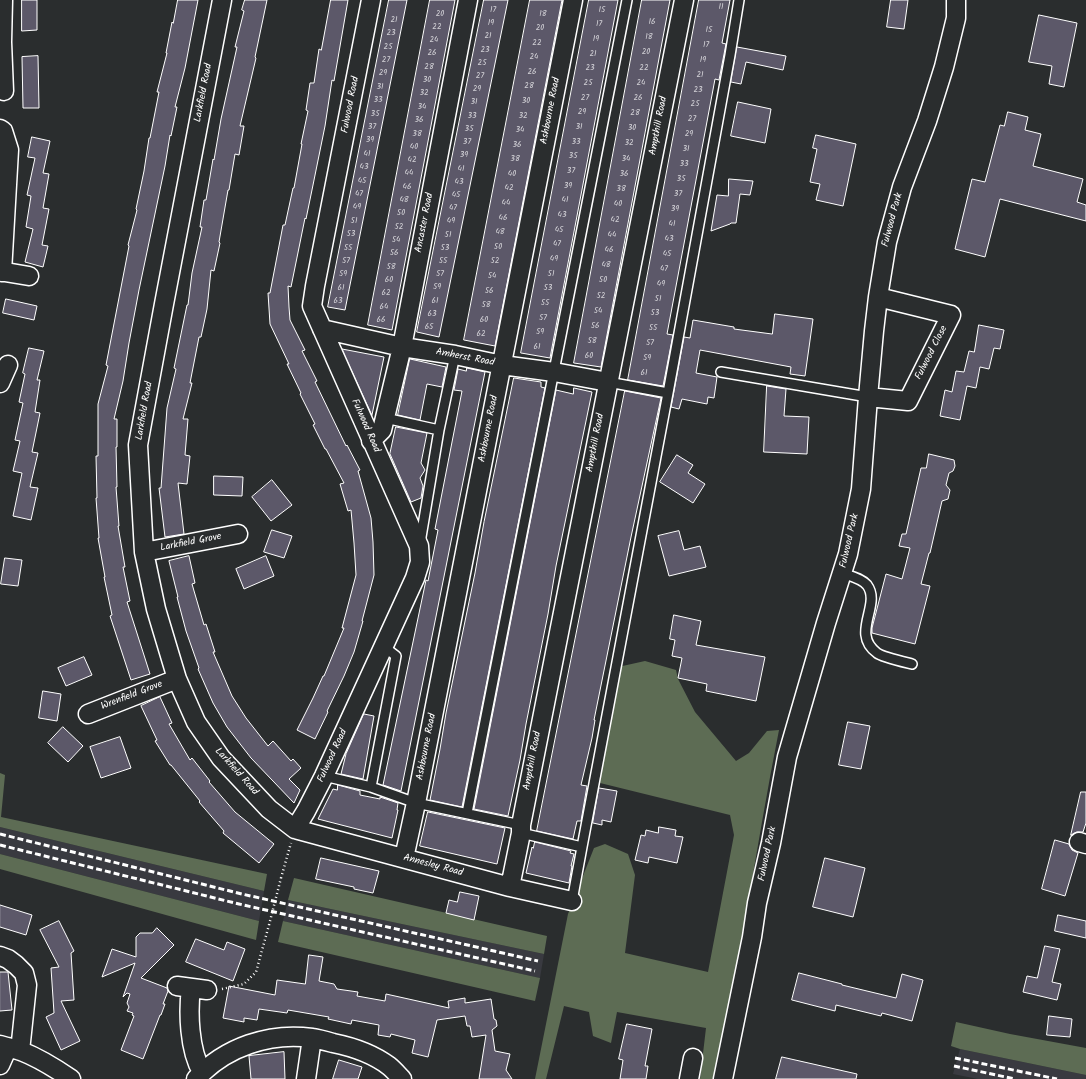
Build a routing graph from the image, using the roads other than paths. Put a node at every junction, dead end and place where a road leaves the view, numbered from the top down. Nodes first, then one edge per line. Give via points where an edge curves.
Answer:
1 (4, 0) edge
2 (222, 0) edge
3 (371, 0) edge
4 (468, 0) edge
5 (573, 0) edge
6 (628, 0) edge
7 (684, 0) edge
8 (739, 0) edge
9 (956, 0) edge
10 (1, 42) edge
11 (4, 91) dead end
12 (0, 129) edge
13 (1, 271) edge
14 (28, 276) dead end
15 (878, 297) junction
16 (322, 329) junction
17 (402, 347) junction
18 (455, 355) junction
19 (8, 365) dead end
20 (502, 365) junction
21 (554, 372) junction
22 (721, 372) dead end
23 (608, 382) junction
24 (0, 383) edge
25 (668, 393) junction
26 (868, 397) junction
27 (385, 418) junction
28 (439, 430) junction
29 (371, 440) junction
30 (238, 534) dead end
31 (419, 546) junction
32 (144, 552) junction
33 (842, 573) junction
34 (383, 646) junction
35 (912, 664) dead end
36 (177, 679) junction
37 (88, 714) dead end
38 (324, 776) junction
39 (371, 787) junction
40 (416, 803) junction
41 (467, 813) junction
42 (521, 829) junction
43 (295, 830) junction
44 (582, 847) junction
45 (404, 858) junction
46 (510, 887) junction
47 (572, 901) joint
48 (0, 956) edge
49 (192, 988) road end
50 (312, 1038) junction
51 (9, 1048) edge
52 (693, 1058) dead end
53 (0, 1066) edge
54 (199, 1075) edge
55 (71, 1079) edge
56 (306, 1079) edge
57 (402, 1079) edge
58 (689, 1079) edge
59 (723, 1079) edge

1 - 10 street
2 - 32 street, Larkfield Road via 138,445
3 - 16 street, Fulwood Road via 312,306
4 - 17 street, Ancaster Road
5 - 20 street, Ashbourne Road
6 - 21 lane
7 - 23 street, Ampthill Road
8 - 25 lane
9 - 15 street, Fulwood Park via 956,18 944,67 902,187 887,242
10 - 11 street
12 - 13 street via 9,150
13 - 14 street
15 - 26 street, Fulwood Park
15 - 26 street, Fulwood Close via 951,315 908,401
16 - 17 street, Amherst Road
16 - 29 street, Fulwood Road
17 - 18 street, Amherst Road
17 - 27 street, Ancaster Road
18 - 20 street, Amherst Road
18 - 28 lane
19 - 24 street
20 - 21 street, Amherst Road
20 - 40 street, Ashbourne Road
21 - 23 street, Amherst Road
21 - 41 lane
22 - 26 lane
23 - 25 lane
23 - 42 street, Ampthill Road
25 - 44 lane
26 - 33 street, Fulwood Park via 861,489
27 - 28 lane
27 - 29 street, Ancaster Road via 382,430
28 - 31 lane
29 - 31 street, Fulwood Road
30 - 32 street, Larkfield Grove
31 - 34 street, Fulwood Road via 420,562 415,578
32 - 36 street, Larkfield Road via 156,609
33 - 35 lane via 859,579 866,584 870,592 871,605 865,627 870,646 877,654
33 - 59 street, Fulwood Park via 787,757
34 - 38 street, Fulwood Road
34 - 39 lane via 396,656
36 - 37 street, Wrenfield Grove
36 - 43 street, Larkfield Road via 196,722 221,758 269,809
38 - 39 lane
38 - 43 street, Fulwood Road
39 - 40 lane
40 - 41 lane
40 - 45 street, Ashbourne Road
41 - 42 lane
42 - 44 lane
42 - 46 street, Ampthill Road
43 - 45 street, Annesley Road
44 - 47 lane
45 - 46 street, Annesley Road
46 - 47 street, Annesley Road
48 - 51 street via 8,959 24,973 27,985
49 - 54 street via 189,1003 192,1043
50 - 54 street via 286,1037 243,1046 223,1056
50 - 56 street
50 - 57 street via 347,1046 377,1058 390,1066
51 - 53 street
51 - 55 street via 52,1066
52 - 58 street

